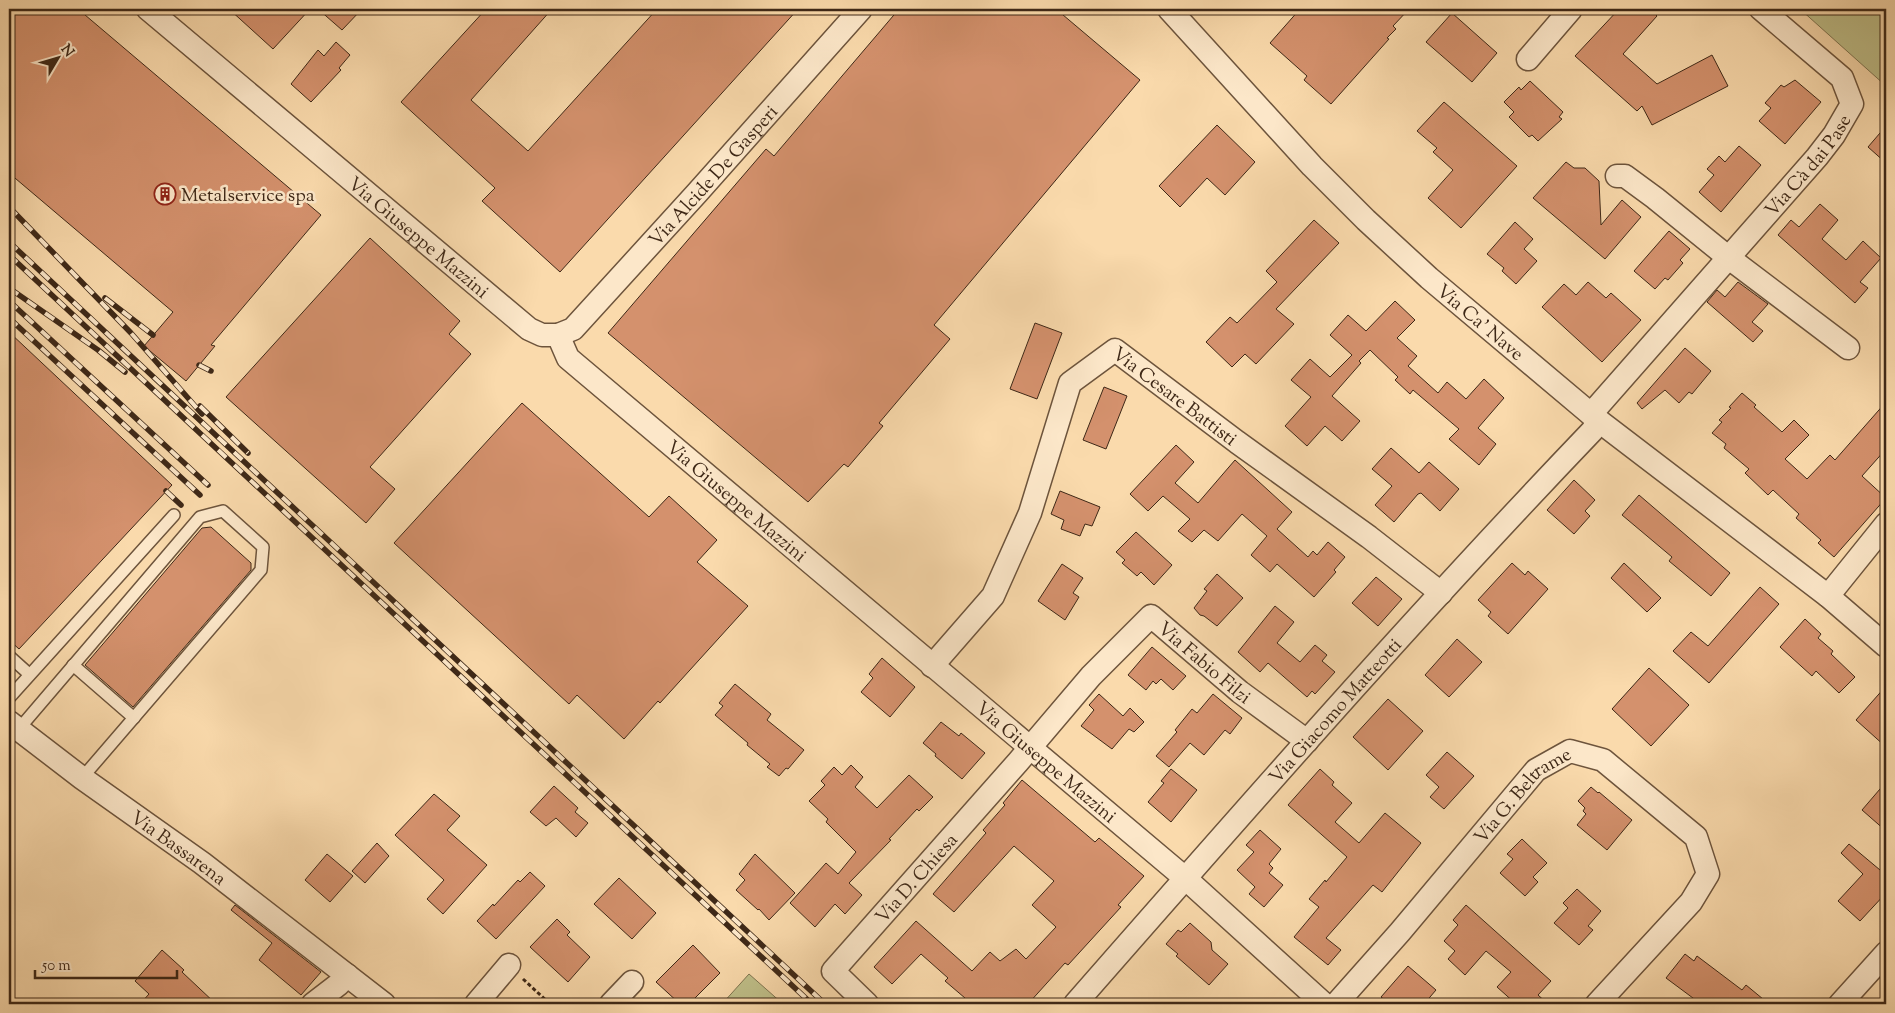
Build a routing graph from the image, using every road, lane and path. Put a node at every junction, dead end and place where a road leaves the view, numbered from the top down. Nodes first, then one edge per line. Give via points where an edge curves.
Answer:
1 (148, 9) edge
2 (861, 9) edge
3 (1169, 9) edge
4 (1571, 9) edge
5 (1761, 9) edge
6 (1528, 59) dead end
7 (1617, 176) dead end
8 (1729, 258) junction
9 (558, 335) junction
10 (1848, 348) dead end
11 (1595, 418) junction
12 (174, 515) dead end
13 (1886, 524) edge
14 (1441, 593) junction
15 (1828, 596) junction
16 (1886, 646) edge
17 (9, 656) edge
18 (73, 665) junction
19 (932, 666) junction
20 (29, 674) junction
21 (9, 698) edge
22 (134, 718) junction
23 (14, 726) edge
24 (1307, 741) junction
25 (1030, 747) junction
26 (82, 778) junction
27 (1185, 878) junction
28 (1886, 953) edge
29 (509, 966) joint
30 (347, 974) junction
31 (632, 982) dead end
32 (1851, 1001) edge
33 (313, 1004) edge
34 (384, 1004) edge
35 (476, 1004) edge
36 (550, 1004) edge
37 (611, 1004) edge
38 (866, 1004) edge
39 (1075, 1004) edge
40 (1324, 1004) edge
41 (1336, 1004) edge
42 (1596, 1004) edge

1 - 9 street, Via Giuseppe Mazzini via 529,329
2 - 9 street, Via Alcide De Gasperi via 573,329
3 - 11 street, Via Ca' Nave via 1312,166 1366,220 1429,278
4 - 6 street
5 - 8 street, Via Cà dai Pase via 1842,78 1852,104 1834,135
7 - 8 street via 1625,176
8 - 10 street
8 - 11 street, Via Cà dai Pase
9 - 19 street, Via Giuseppe Mazzini via 568,358
11 - 14 street, Via Giacomo Matteotti via 1592,431
11 - 15 street, Via Ca' Nave
12 - 20 lane
13 - 15 street
14 - 19 street, Via Cesare Battisti via 1115,350 1070,383 1030,513 993,596
14 - 24 street, Via Giacomo Matteotti
15 - 16 street, Via Ca' Nave
17 - 20 lane
18 - 22 lane
18 - 22 lane via 200,517 223,511 263,547 261,570
18 - 23 lane
19 - 25 street, Via Giuseppe Mazzini
20 - 21 lane
22 - 26 lane
23 - 26 street, Via Bassarena
24 - 25 street, Via Fabio Filzi via 1240,692 1151,616 1091,676
24 - 27 street, Via Giacomo Matteotti
25 - 27 street, Via Giuseppe Mazzini
25 - 38 street, Via D. Chiesa via 833,971
26 - 30 street, Via Bassarena via 202,863
27 - 39 street, Via Giacomo Matteotti
27 - 40 street, Via Giuseppe Mazzini
28 - 32 street
29 - 35 street
29 - 36 path
30 - 33 street
30 - 34 street, Via Bassarena
31 - 37 street
41 - 42 street, Via G. Beltrame via 1536,770 1570,751 1603,760 1696,837 1708,874 1690,902

